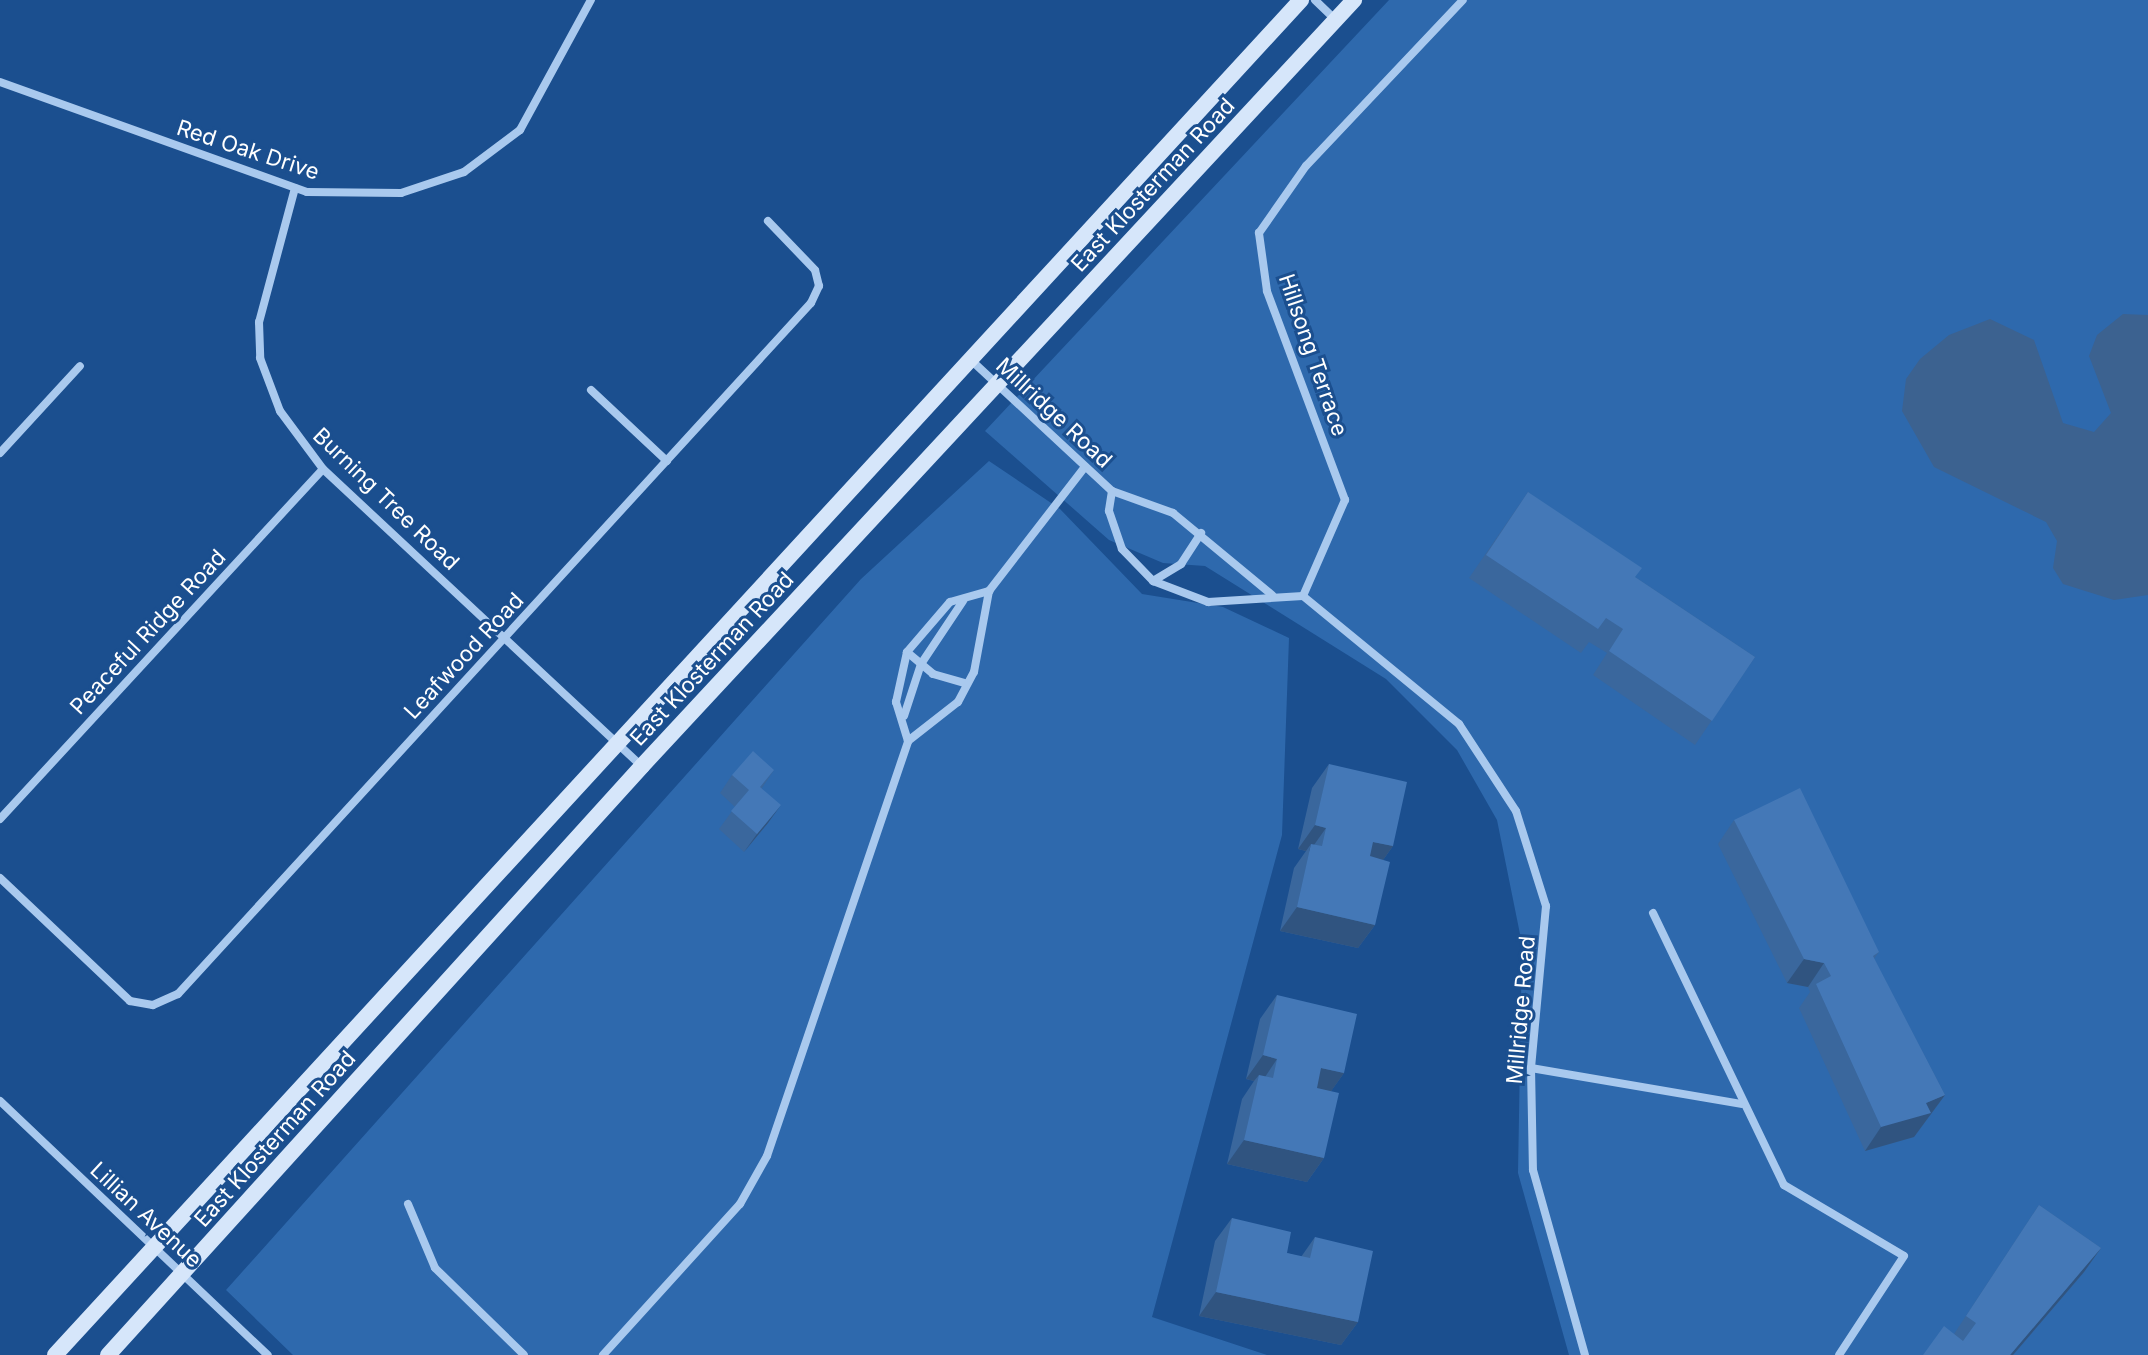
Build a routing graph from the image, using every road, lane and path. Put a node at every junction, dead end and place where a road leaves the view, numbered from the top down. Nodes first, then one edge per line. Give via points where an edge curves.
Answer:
1 (591, 0) edge
2 (1301, 0) edge
3 (1315, 0) edge
4 (1354, 0) edge
5 (1463, 0) edge
6 (1336, 20) junction
7 (0, 82) edge
8 (295, 188) junction
9 (768, 221) dead end
10 (972, 361) junction
11 (80, 366) dead end
12 (998, 385) junction
13 (591, 390) dead end
14 (0, 453) edge
15 (667, 461) junction
16 (1085, 467) junction
17 (323, 469) junction
18 (1112, 491) junction
19 (1201, 533) junction
20 (1153, 581) junction
21 (989, 591) junction
22 (1272, 595) junction
23 (1303, 596) junction
24 (963, 601) junction
25 (504, 638) junction
26 (907, 652) junction
27 (921, 664) junction
28 (967, 684) junction
29 (904, 716) junction
30 (908, 741) junction
31 (617, 743) junction
32 (642, 766) junction
33 (0, 819) edge
34 (0, 878) edge
35 (1653, 913) dead end
36 (1531, 1068) junction
37 (0, 1101) edge
38 (1741, 1104) junction
39 (408, 1204) dead end
40 (154, 1247) junction
41 (183, 1274) junction
42 (55, 1355) edge
43 (108, 1355) edge
44 (268, 1355) edge
45 (524, 1355) edge
46 (603, 1355) edge
47 (1585, 1355) edge
48 (1839, 1355) edge

1 - 8 street, Red Oak Drive via 539,106 487,159 401,193
2 - 10 main road, East Klosterman Road
3 - 6 street
4 - 6 main road, East Klosterman Road
5 - 23 street, Hillsong Terrace via 1306,166 1259,233 1267,291 1345,500
6 - 12 main road, East Klosterman Road
7 - 8 street, Red Oak Drive
8 - 17 street, Burning Tree Road via 259,343 280,411
9 - 15 street, Leafwood Road via 815,270 819,286 811,303
10 - 12 street, Millridge Road
10 - 31 main road, East Klosterman Road
11 - 14 street
12 - 16 street, Millridge Road
12 - 32 main road, East Klosterman Road
13 - 15 street
15 - 25 street, Leafwood Road
16 - 18 street, Millridge Road
16 - 21 street
17 - 25 street, Burning Tree Road
17 - 33 street, Peaceful Ridge Road
18 - 19 street, Millridge Road via 1173,513
18 - 20 street, Millridge Road via 1109,511 1122,549
19 - 20 street via 1181,564
19 - 22 street, Millridge Road
20 - 22 street, Millridge Road via 1208,602
21 - 24 street
21 - 28 street
22 - 23 street, Millridge Road
23 - 36 street, Millridge Road via 1459,724 1516,811 1546,906
24 - 26 street via 950,602 922,627
24 - 27 street
25 - 31 street, Burning Tree Road
25 - 34 street, Leafwood Road via 178,994 153,1005 130,1001
26 - 27 street
26 - 29 street via 896,702
27 - 28 street
27 - 29 street
28 - 30 street via 932,727
29 - 30 street
30 - 46 street via 767,1156 721,1228
31 - 32 street, Burning Tree Road
31 - 40 main road, East Klosterman Road
32 - 41 main road, East Klosterman Road
35 - 38 street
36 - 38 street
36 - 47 street, Millridge Road via 1536,1187
37 - 40 street, Lillian Avenue
38 - 48 street via 1784,1185 1904,1256
39 - 45 street via 435,1268
40 - 41 street, Lillian Avenue
40 - 42 main road, East Klosterman Road
41 - 43 main road, East Klosterman Road
41 - 44 street, Lillian Avenue

